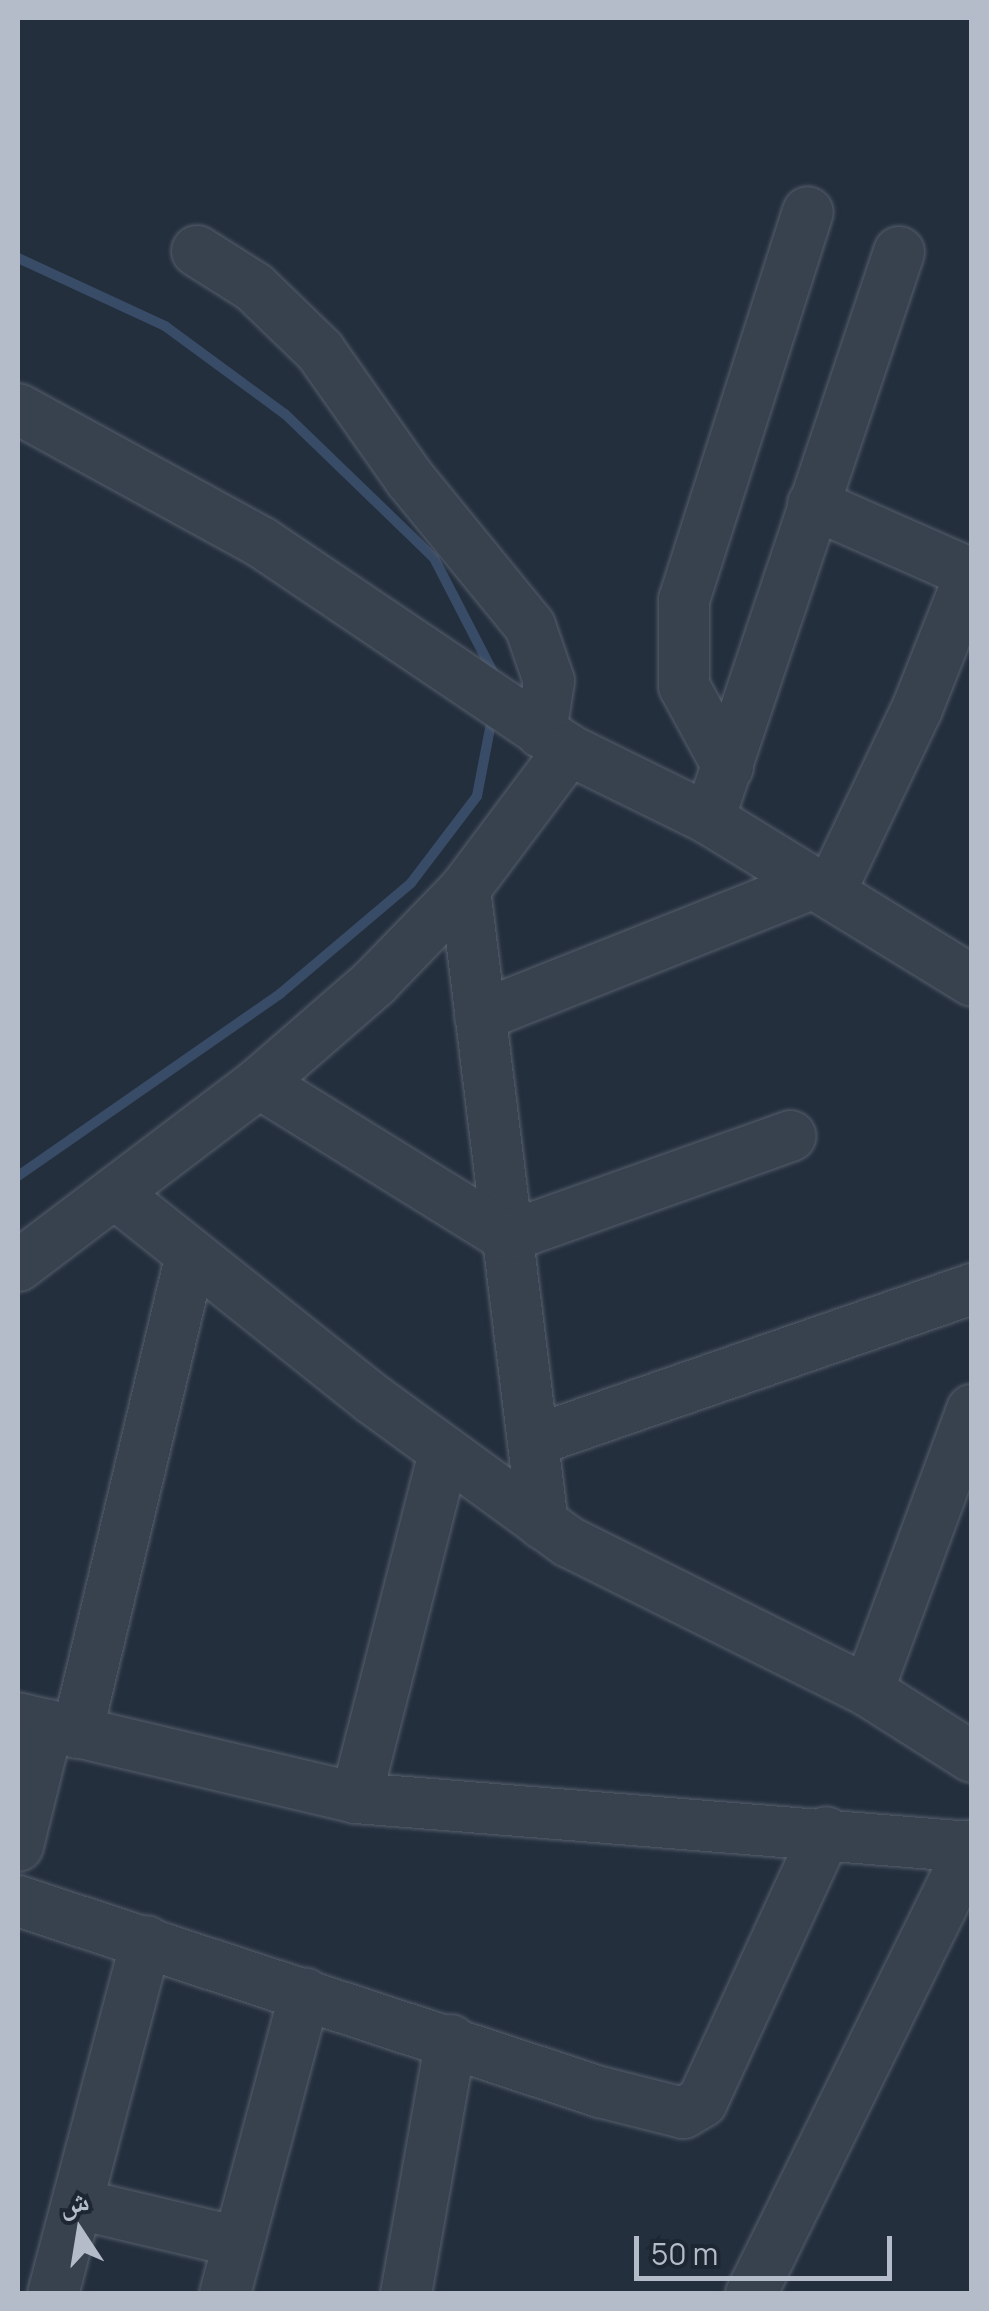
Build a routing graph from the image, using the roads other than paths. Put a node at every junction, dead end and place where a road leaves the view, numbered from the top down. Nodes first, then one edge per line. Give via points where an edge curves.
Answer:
1 (808, 212) dead end
2 (196, 251) dead end
3 (899, 252) dead end
4 (18, 409) edge
5 (813, 504) junction
6 (971, 572) edge
7 (555, 741) junction
8 (728, 767) junction
9 (709, 819) junction
10 (822, 888) junction
11 (465, 889) junction
12 (972, 981) edge
13 (480, 1016) junction
14 (260, 1083) junction
15 (791, 1136) dead end
16 (117, 1195) junction
17 (508, 1237) junction
18 (192, 1256) junction
19 (18, 1266) edge
20 (972, 1289) edge
21 (972, 1410) edge
22 (532, 1441) junction
23 (444, 1452) junction
24 (543, 1524) junction
25 (868, 1691) junction
26 (47, 1725) edge
27 (972, 1757) edge
28 (356, 1798) junction
29 (826, 1832) junction
30 (18, 1846) edge
31 (971, 1846) edge
32 (18, 1902) edge
33 (146, 1941) junction
34 (304, 1993) junction
35 (451, 2040) junction
36 (78, 2204) junction
37 (240, 2242) junction
38 (53, 2294) edge
39 (225, 2294) edge
40 (406, 2294) edge
41 (751, 2294) edge

1 - 8 street via 684,600 684,686
2 - 7 street via 254,287 320,351 410,480 530,626 549,680
3 - 5 street
4 - 7 street via 261,542
5 - 6 street
5 - 8 street
6 - 10 street via 917,710
7 - 9 street
7 - 11 street
8 - 9 street
9 - 10 street
10 - 12 street
10 - 13 street
11 - 13 street
11 - 14 street
13 - 17 street
14 - 16 street
14 - 17 street
15 - 17 street
16 - 18 street
16 - 19 street
17 - 22 street
18 - 23 street
18 - 26 street
20 - 22 street
21 - 25 street
22 - 24 street
23 - 24 street
23 - 28 street
24 - 25 street
25 - 27 street
26 - 28 street
26 - 30 street
28 - 29 street
29 - 31 street
29 - 35 street via 692,2111 600,2092
31 - 41 street
32 - 33 street
33 - 34 street
33 - 36 street
34 - 35 street
34 - 37 street
35 - 40 street
36 - 37 street
36 - 38 street
37 - 39 street

